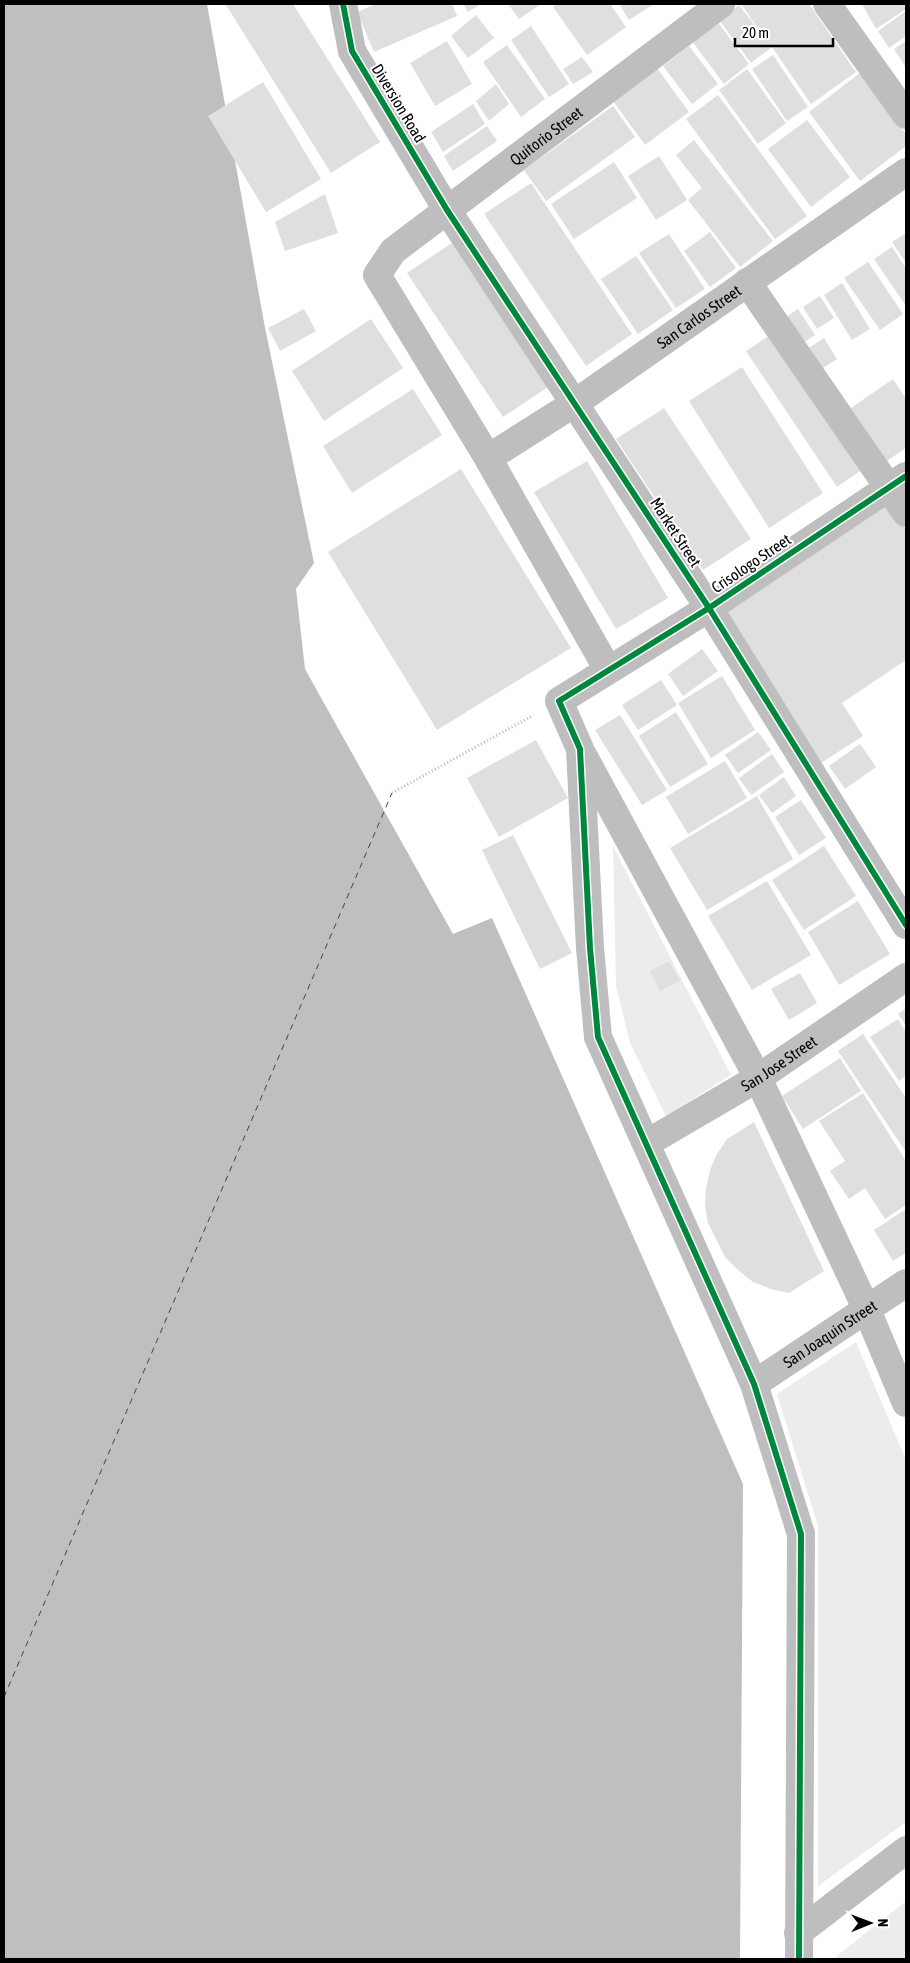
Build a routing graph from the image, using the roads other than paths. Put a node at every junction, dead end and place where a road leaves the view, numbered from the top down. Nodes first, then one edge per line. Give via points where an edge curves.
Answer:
1 (343, 4) edge
2 (721, 4) edge
3 (827, 4) edge
4 (906, 115) edge
5 (906, 172) edge
6 (447, 210) junction
7 (747, 282) junction
8 (575, 404) junction
9 (488, 458) junction
10 (897, 482) edge
11 (906, 513) edge
12 (709, 608) junction
13 (608, 670) junction
14 (580, 749) junction
15 (906, 925) edge
16 (906, 978) edge
17 (758, 1078) junction
18 (647, 1143) junction
19 (906, 1283) edge
20 (867, 1310) junction
21 (754, 1384) junction
22 (906, 1403) edge
23 (906, 1850) edge
24 (798, 1946) edge

1 - 6 street, Diversion Road via 352,51
2 - 6 street, Quitorio Street
3 - 4 street
5 - 7 street, San Carlos Street
6 - 8 street, Market Street
6 - 9 street, Quitorio Street via 393,251 377,275
7 - 8 street, San Carlos Street
7 - 10 street
8 - 9 street, San Carlos Street
8 - 12 street, Market Street
9 - 13 street
10 - 11 street
10 - 12 street, Crisologo Street
12 - 13 street, Crisologo Street
12 - 15 street, Market Street
13 - 14 street, Crisologo Street via 559,701
14 - 17 street
14 - 18 street via 598,1037
16 - 17 street, San Jose Street
17 - 18 street, San Jose Street
17 - 20 street
18 - 21 street
19 - 20 street, San Joaquin Street
20 - 21 street, San Joaquin Street
20 - 22 street
21 - 24 street via 801,1534
23 - 24 street

